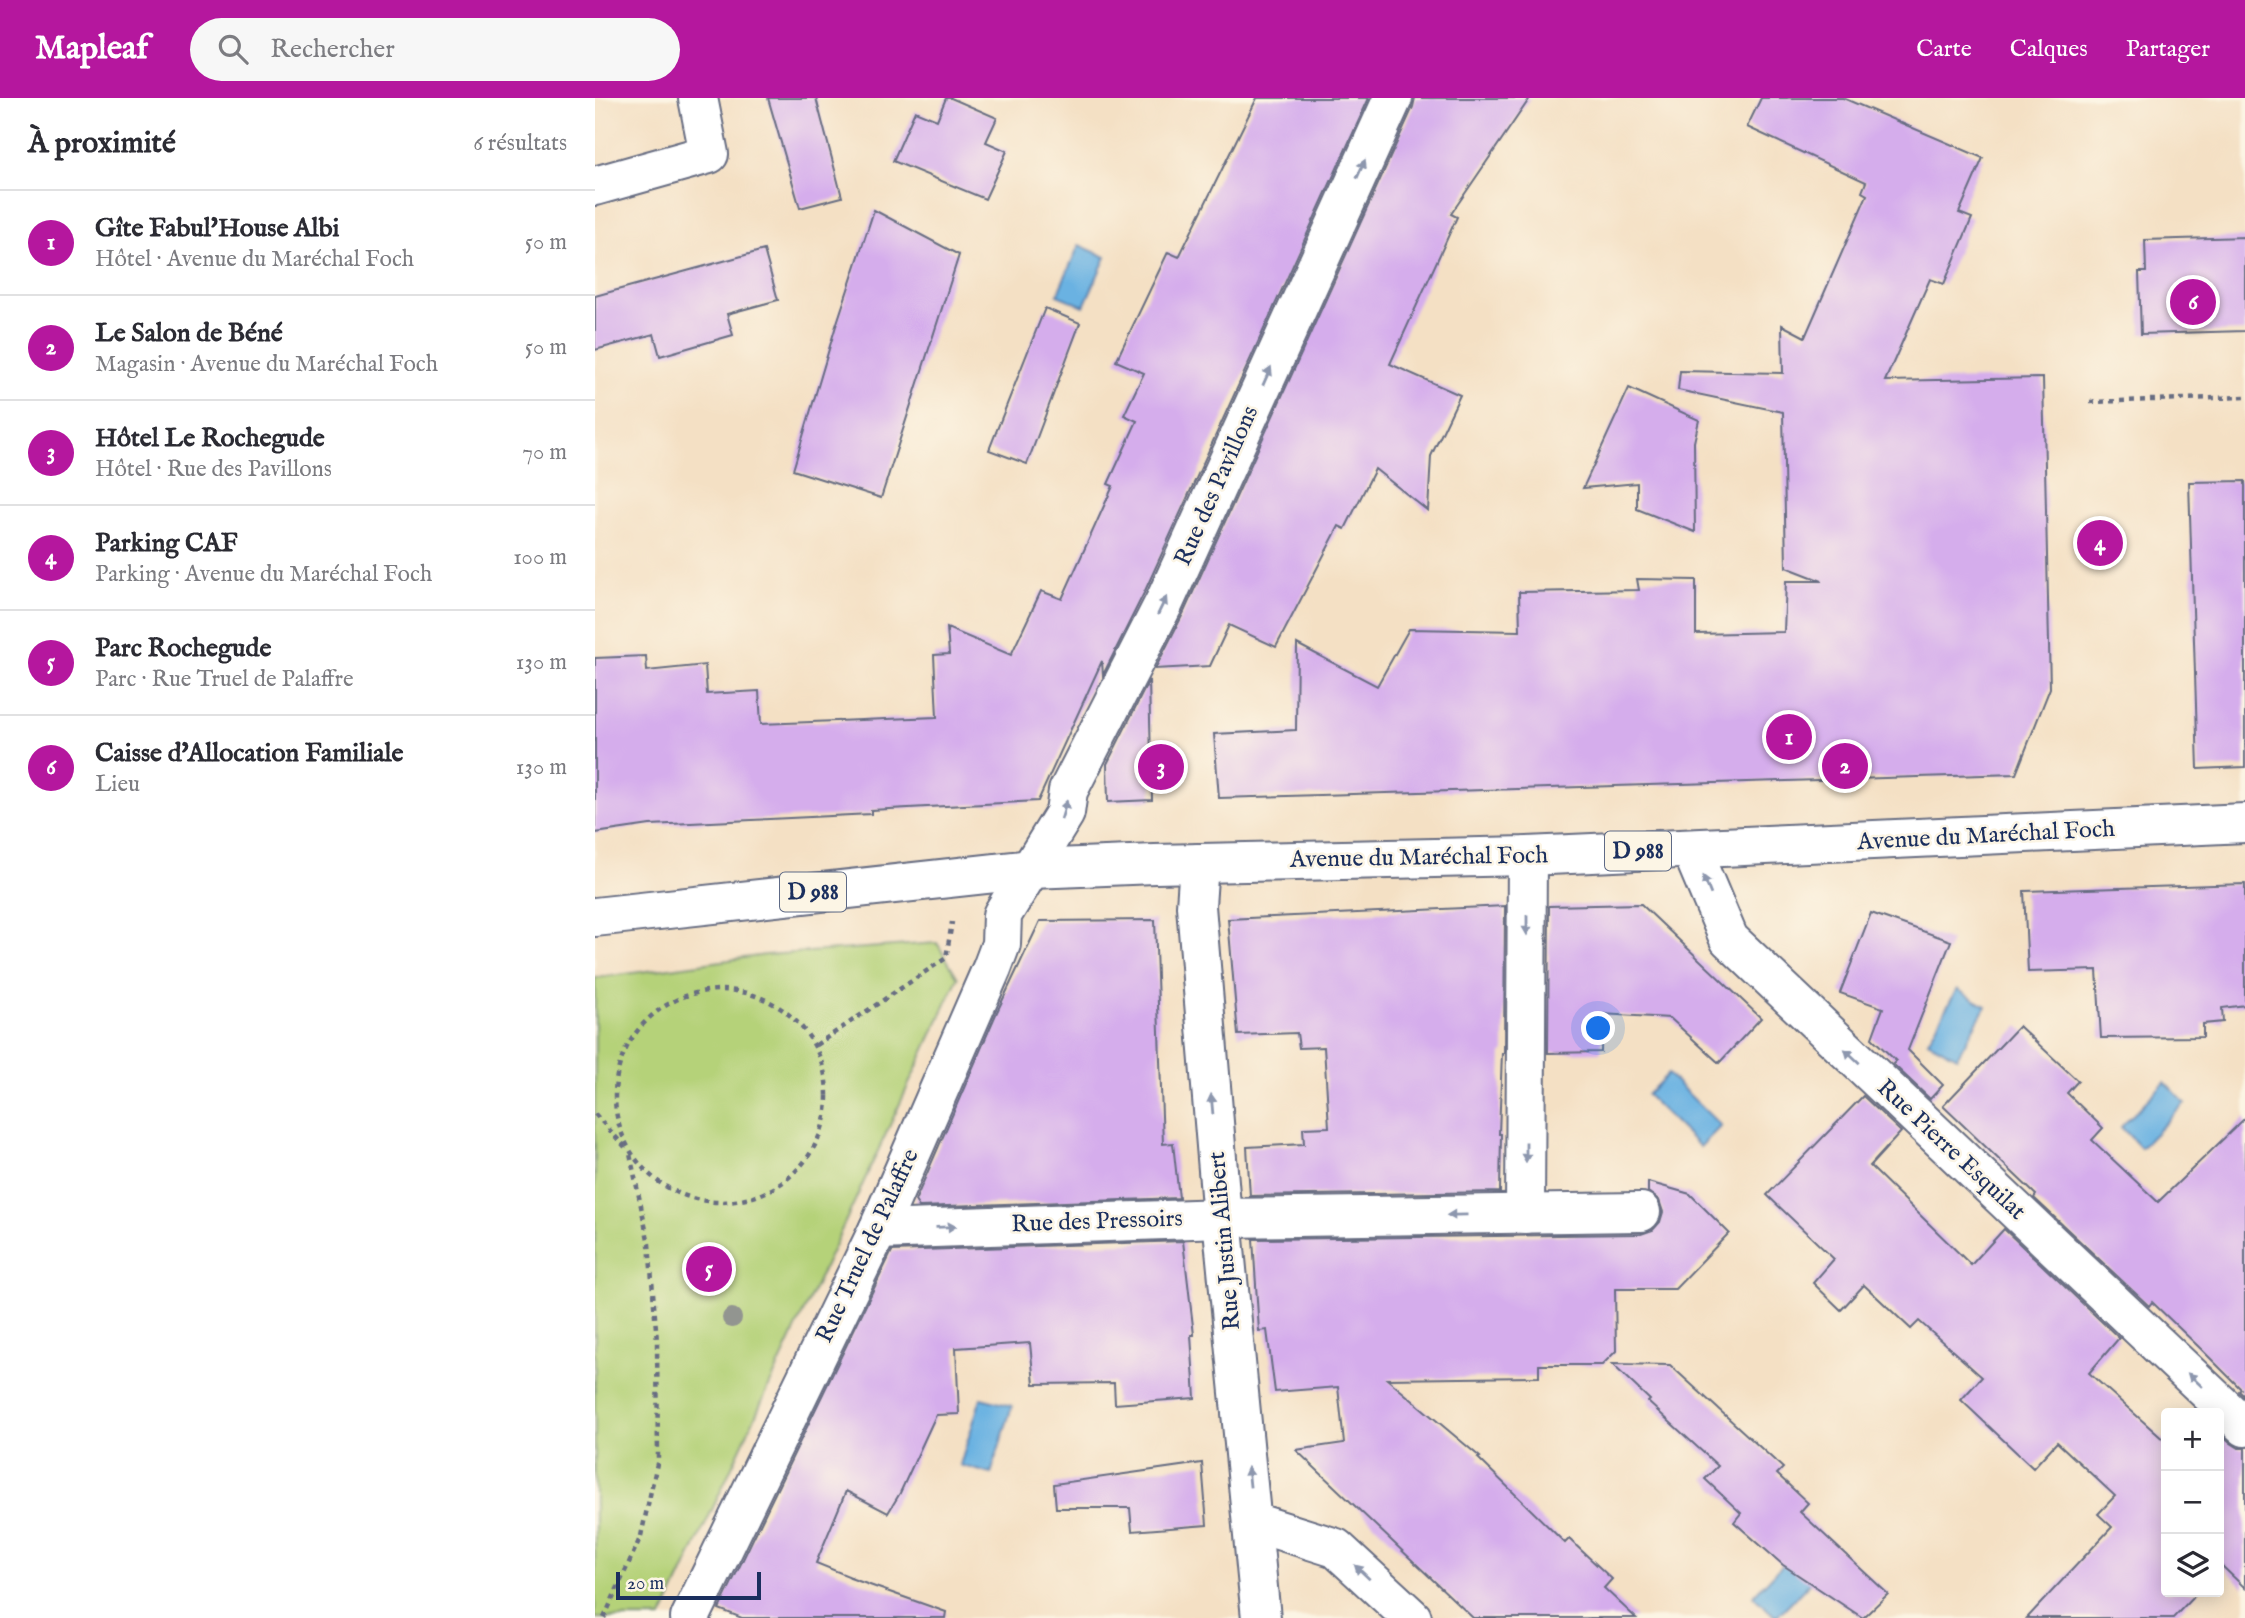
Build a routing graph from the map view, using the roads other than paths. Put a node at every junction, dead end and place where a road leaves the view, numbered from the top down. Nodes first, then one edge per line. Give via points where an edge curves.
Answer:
1 (698, 98) edge
2 (1393, 98) edge
3 (595, 186) edge
4 (2245, 824) edge
5 (1691, 849) junction
6 (1527, 856) junction
7 (1199, 863) junction
8 (1031, 869) junction
9 (595, 916) edge
10 (1641, 1212) dead end
11 (1525, 1214) junction
12 (1222, 1217) junction
13 (878, 1230) junction
14 (2245, 1427) edge
15 (1253, 1522) junction
16 (689, 1618) edge
17 (1261, 1618) edge
18 (1412, 1618) edge

1 - 3 street via 709,154
8 -> 2 street, Rue des Pavillons via 1065,813 1068,791 1164,603
4 - 5 street, Avenue du Maréchal Foch / D 988
5 - 6 street, Avenue du Maréchal Foch / D 988
14 -> 5 street, Rue Pierre Esquilat via 1729,939
6 - 7 street, Avenue du Maréchal Foch / D 988
6 -> 11 street
7 - 8 street, Avenue du Maréchal Foch / D 988
12 -> 7 street, Rue Justin Alibert via 1196,906
8 - 9 street, Avenue du Maréchal Foch / D 988
8 - 13 street, Rue Truel de Palaffre via 1002,915 1001,944 992,968
10 - 11 street, Rue des Pressoirs
11 -> 12 street, Rue des Pressoirs
13 -> 12 street, Rue des Pressoirs
15 -> 12 street, Rue Justin Alibert
13 - 16 street, Rue Truel de Palaffre
15 - 17 street, Rue Justin Alibert
18 -> 15 street via 1336,1548

